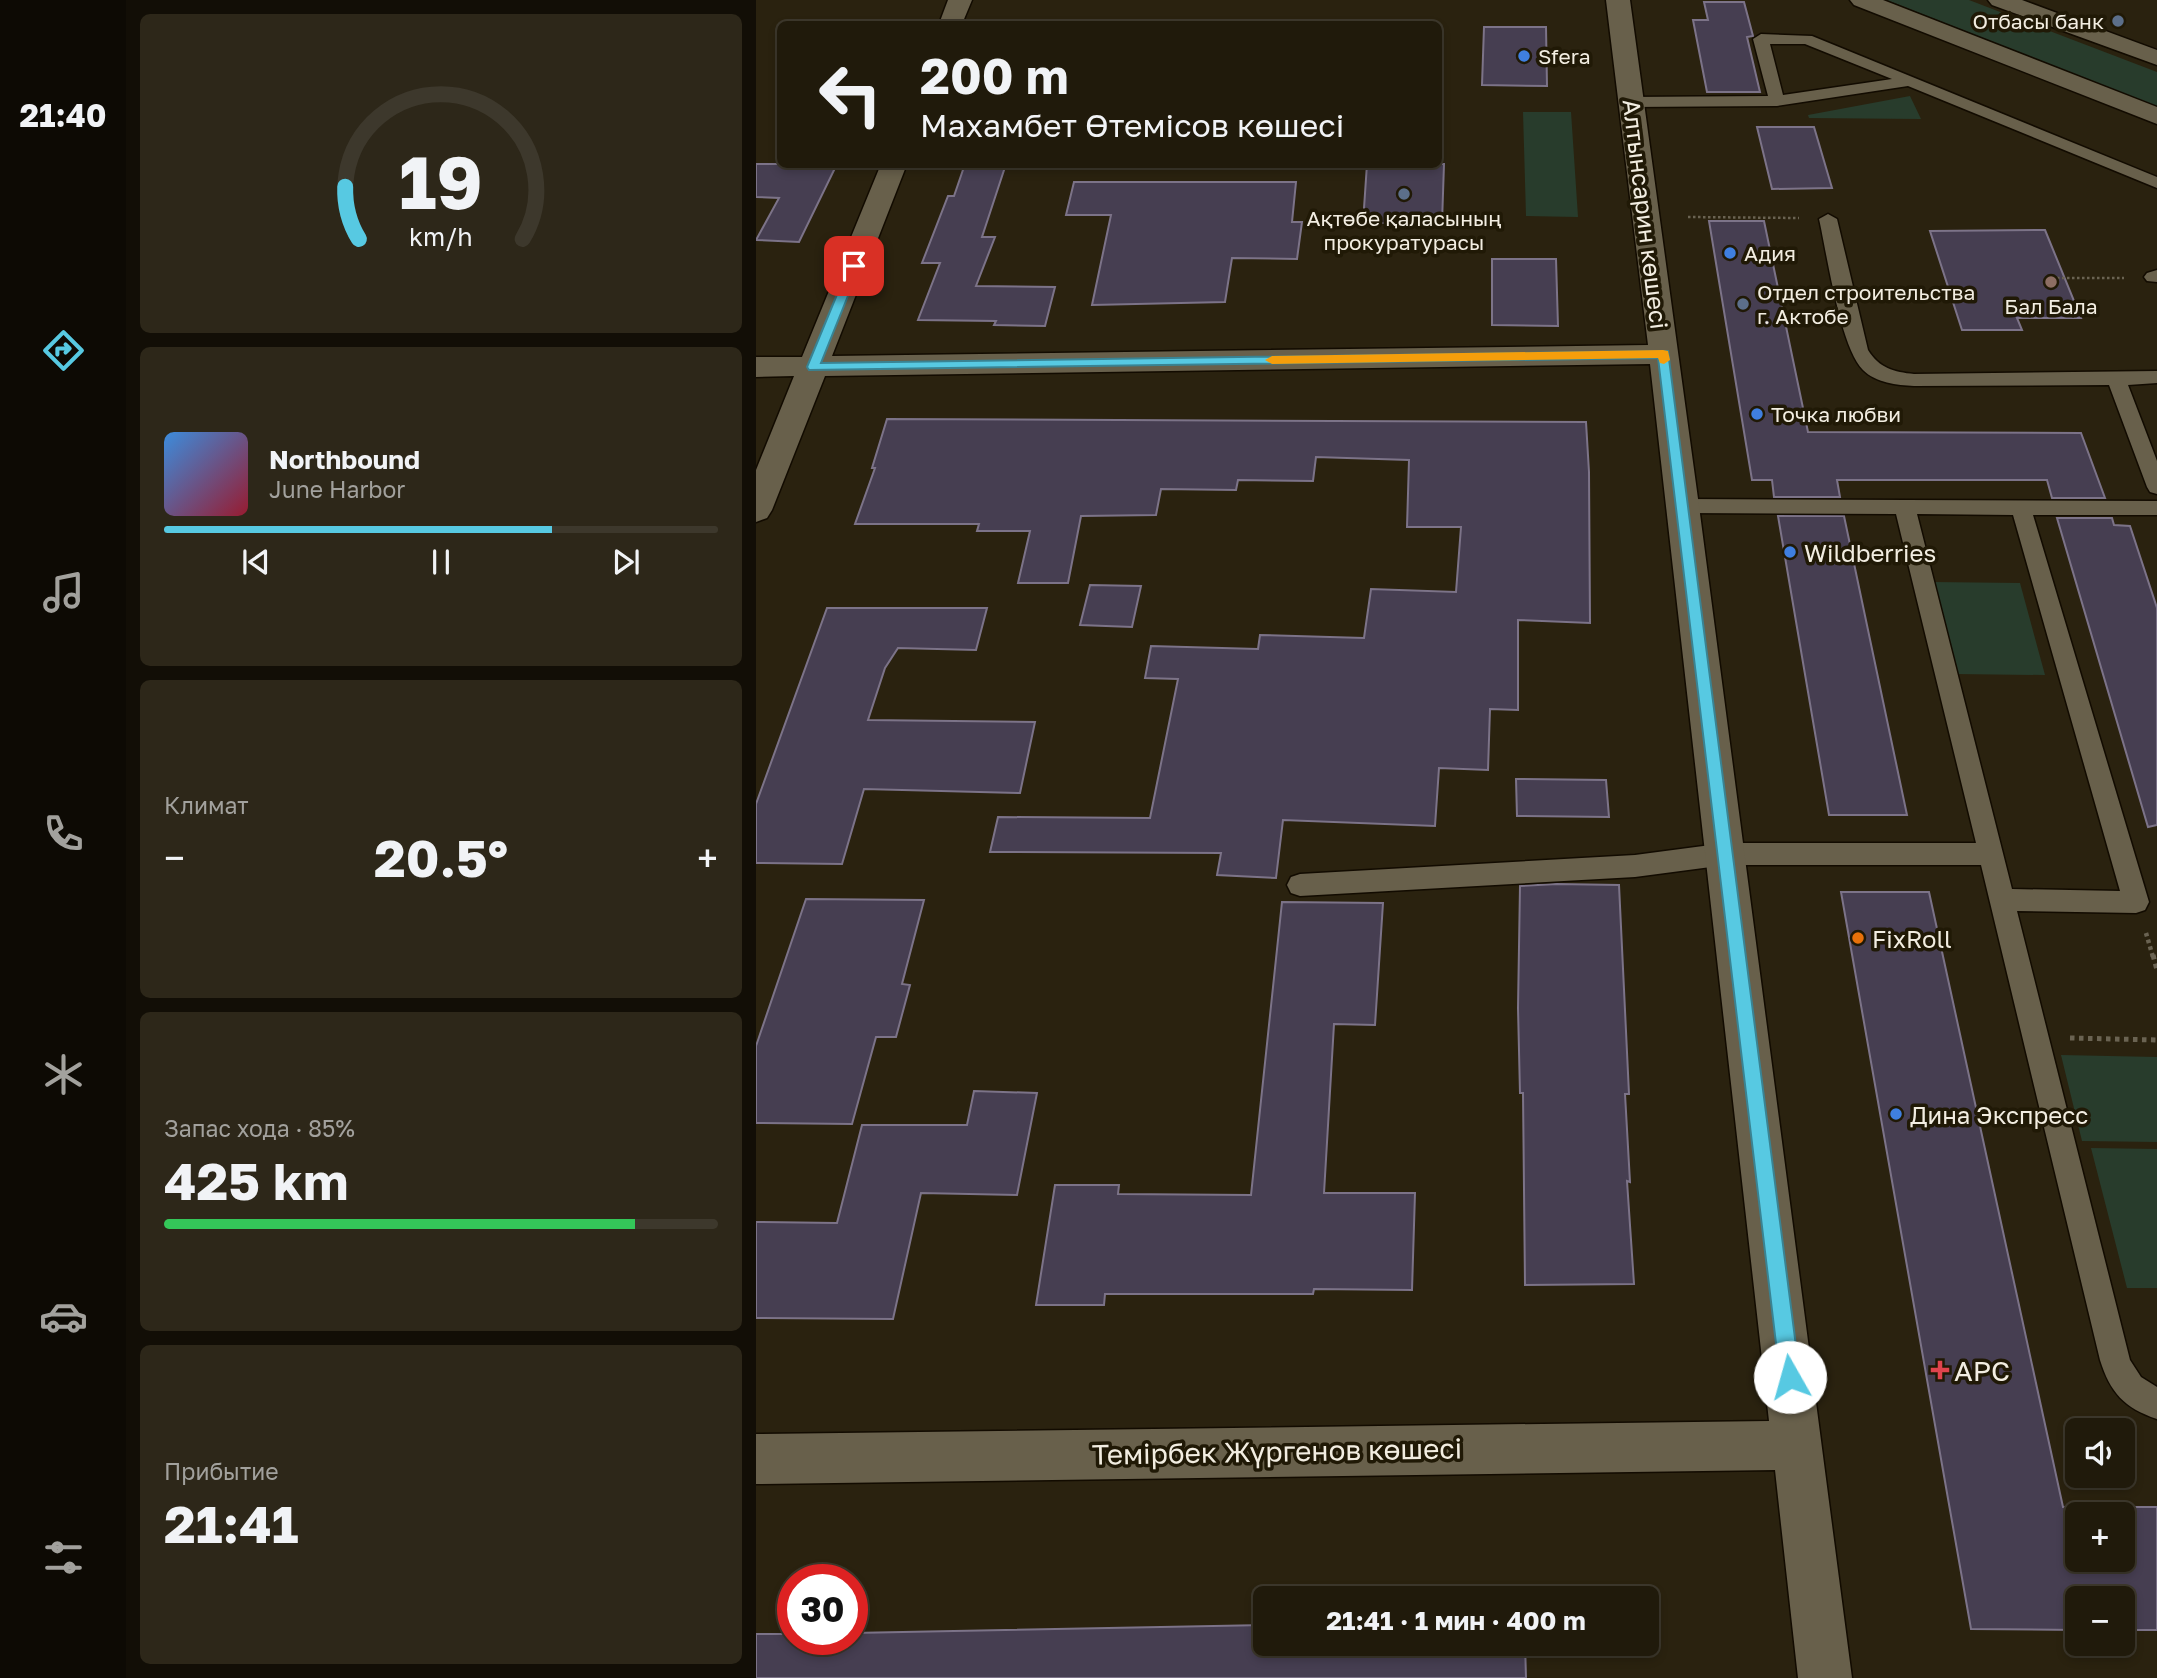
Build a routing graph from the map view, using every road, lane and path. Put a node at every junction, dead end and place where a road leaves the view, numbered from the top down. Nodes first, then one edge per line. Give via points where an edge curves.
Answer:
1 (960, 0) edge
2 (1618, 0) edge
3 (1862, 0) edge
4 (2000, 0) edge
5 (2043, 16) junction
6 (952, 21) edge
7 (2004, 56) junction
8 (2157, 58) edge
9 (1910, 81) junction
10 (1777, 101) junction
11 (1631, 102) junction
12 (2157, 116) edge
13 (892, 168) edge
14 (2157, 183) edge
15 (1688, 217) dead end
16 (1828, 219) joint
17 (2155, 277) edge
18 (2052, 278) dead end
19 (1663, 354) junction
20 (756, 367) edge
21 (813, 367) junction
22 (2157, 377) edge
23 (2116, 379) junction
24 (2157, 487) edge
25 (1683, 506) junction
26 (1905, 507) junction
27 (2021, 508) junction
28 (2157, 508) edge
29 (756, 510) edge
30 (1726, 854) junction
31 (1990, 854) junction
32 (1300, 884) dead end
33 (2001, 900) junction
34 (2036, 1038) junction
35 (2157, 1040) edge
36 (2157, 1404) edge
37 (1798, 1445) junction
38 (756, 1459) edge
39 (1825, 1678) edge

1 - 6 street
2 - 11 street, Алтынсарин көшесі
3 - 7 street
4 - 5 street
5 - 7 street via 1990,24 1990,41
5 - 8 street
7 - 12 street
9 - 10 lane
9 - 10 lane via 1807,39 1761,39
9 - 14 lane
10 - 11 lane
11 - 19 street, Алтынсарин көшесі
13 - 21 street
15 - 16 path
16 - 23 lane via 1859,350 1878,373 1914,380
17 - 18 path
19 - 21 street
19 - 25 street, Алтынсарин көшесі
20 - 21 street
21 - 29 street
22 - 23 lane
23 - 24 lane
25 - 26 lane
25 - 30 street, Алтынсарин көшесі
26 - 27 lane
26 - 31 lane
27 - 28 lane
27 - 33 lane via 2136,902
30 - 31 lane
30 - 32 lane via 1635,866
30 - 37 street, Алтынсарин көшесі
31 - 33 lane
33 - 34 lane
34 - 35 path
34 - 36 lane via 2121,1378 2133,1394
37 - 38 street, Темірбек Жүргенов көшесі
37 - 39 street, Алтынсарин көшесі

